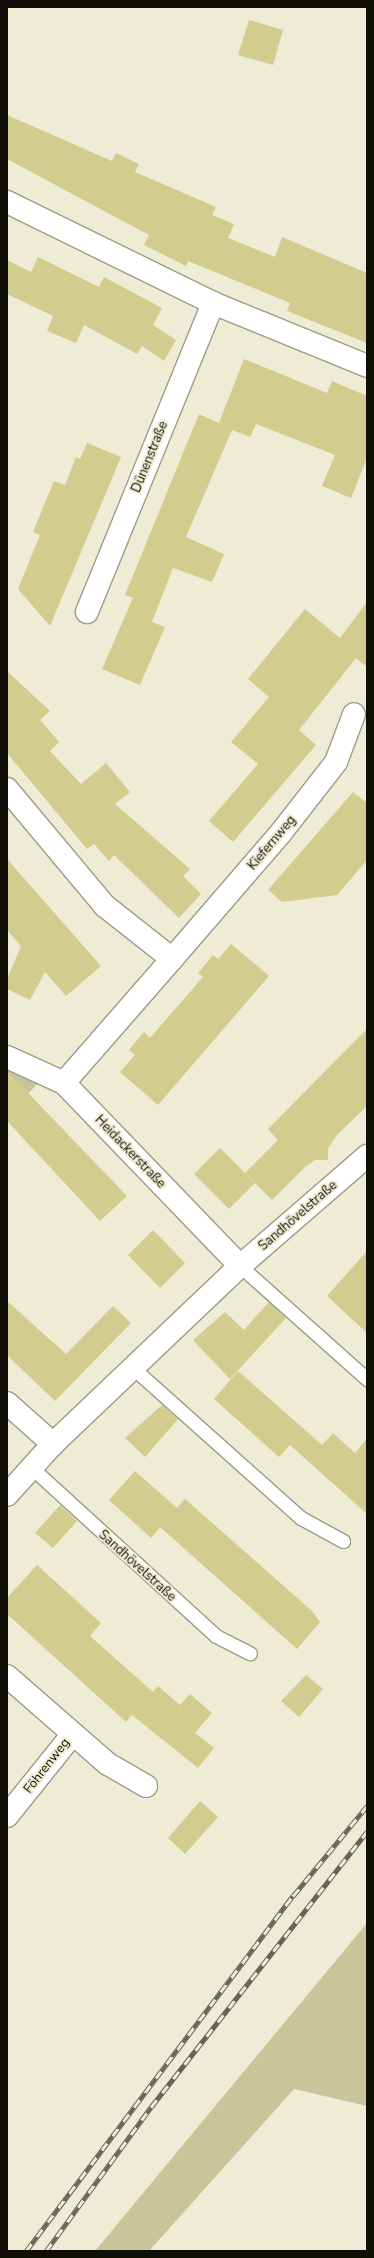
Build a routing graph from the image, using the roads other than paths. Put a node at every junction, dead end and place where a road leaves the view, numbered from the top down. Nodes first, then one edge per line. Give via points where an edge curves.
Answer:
1 (7, 202) edge
2 (213, 303) junction
3 (367, 366) edge
4 (87, 612) dead end
5 (354, 714) dead end
6 (7, 789) edge
7 (172, 959) junction
8 (7, 1057) edge
9 (64, 1083) junction
10 (363, 1166) edge
11 (240, 1266) junction
12 (133, 1368) junction
13 (367, 1379) edge
14 (7, 1403) edge
15 (53, 1444) junction
16 (32, 1468) junction
17 (7, 1495) edge
18 (343, 1541) dead end
19 (250, 1653) dead end
20 (7, 1676) edge
21 (73, 1734) junction
22 (146, 1786) dead end
23 (7, 1816) edge

1 - 2 street
2 - 3 street
2 - 4 street, Dünenstraße
5 - 7 street, Kiefernweg via 336,762 280,834
6 - 7 street via 106,906
7 - 9 street, Kiefernweg
8 - 9 street, Heidackerstraße
9 - 11 street, Heidackerstraße
10 - 11 street, Sandhövelstraße
11 - 12 street, Sandhövelstraße
11 - 13 lane
12 - 15 street, Sandhövelstraße
12 - 18 lane via 301,1518
14 - 15 street
15 - 16 street, Sandhövelstraße
16 - 17 street, Sandhövelstraße
16 - 19 lane, Sandhövelstraße via 216,1636
20 - 21 street, Föhrenweg
21 - 22 street, Föhrenweg via 108,1764
21 - 23 street, Föhrenweg

